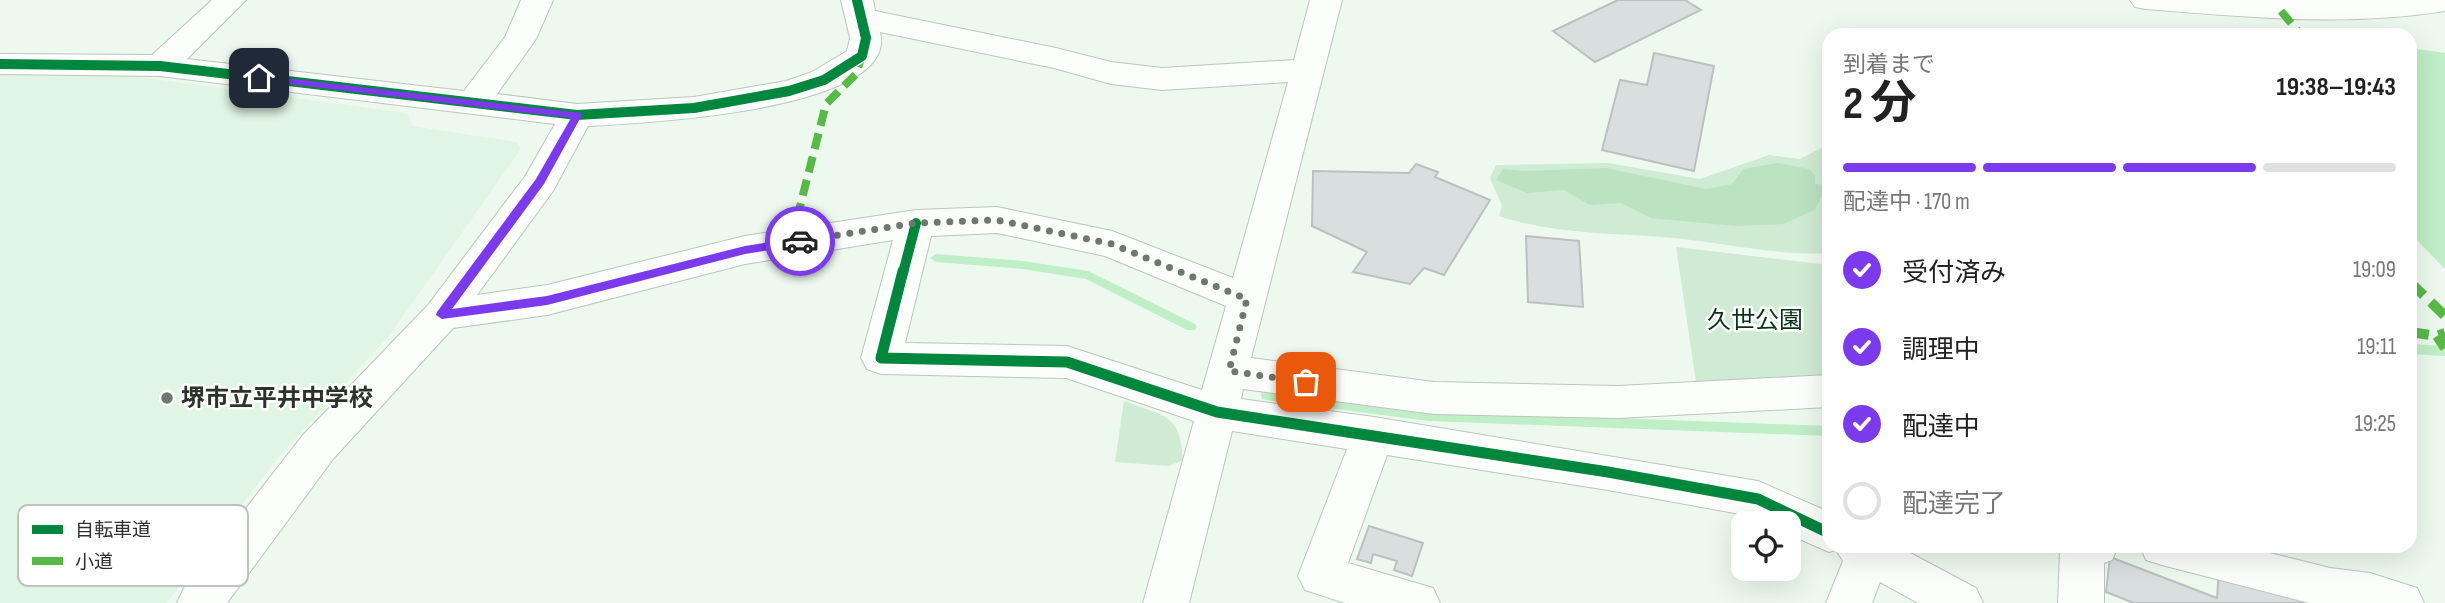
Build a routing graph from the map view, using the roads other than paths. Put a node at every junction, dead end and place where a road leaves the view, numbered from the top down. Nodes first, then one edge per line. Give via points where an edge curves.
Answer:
1 (230, 0) edge
2 (537, 0) edge
3 (1326, 0) edge
4 (2146, 0) edge
5 (2445, 2) edge
6 (860, 9) edge
7 (0, 64) edge
8 (160, 66) junction
9 (1308, 70) junction
10 (473, 103) junction
11 (577, 115) junction
12 (916, 223) junction
13 (1247, 299) junction
14 (442, 315) junction
15 (1229, 371) junction
16 (1822, 391) edge
17 (1217, 412) junction
18 (1374, 434) junction
19 (1822, 530) edge
20 (248, 540) edge
21 (1861, 553) edge
22 (1869, 553) edge
23 (2082, 553) edge
24 (2190, 553) edge
25 (213, 586) edge
26 (200, 603) edge
27 (1166, 603) edge
28 (1417, 603) edge
29 (1849, 603) edge
30 (1960, 603) edge
31 (2081, 603) edge
32 (2402, 603) edge

1 - 8 street
2 - 10 street via 520,38
3 - 9 street
4 - 5 street via 2295,11 2398,9
6 - 9 street via 1111,73 1149,78
6 - 11 street via 866,38 862,56 824,80 694,108
7 - 8 street
8 - 10 street
9 - 13 street
10 - 11 street
11 - 14 street via 540,182
12 - 13 street via 997,220 1112,244
12 - 14 street via 745,250 547,300
12 - 17 street via 881,358 1067,362
13 - 15 street
14 - 20 street via 318,447
15 - 16 street via 1434,398 1618,402
15 - 17 street
17 - 18 street
17 - 27 street
18 - 19 street via 1758,499
18 - 28 street via 1321,576
21 - 29 street
22 - 30 street
23 - 31 street
24 - 32 street
25 - 26 street

